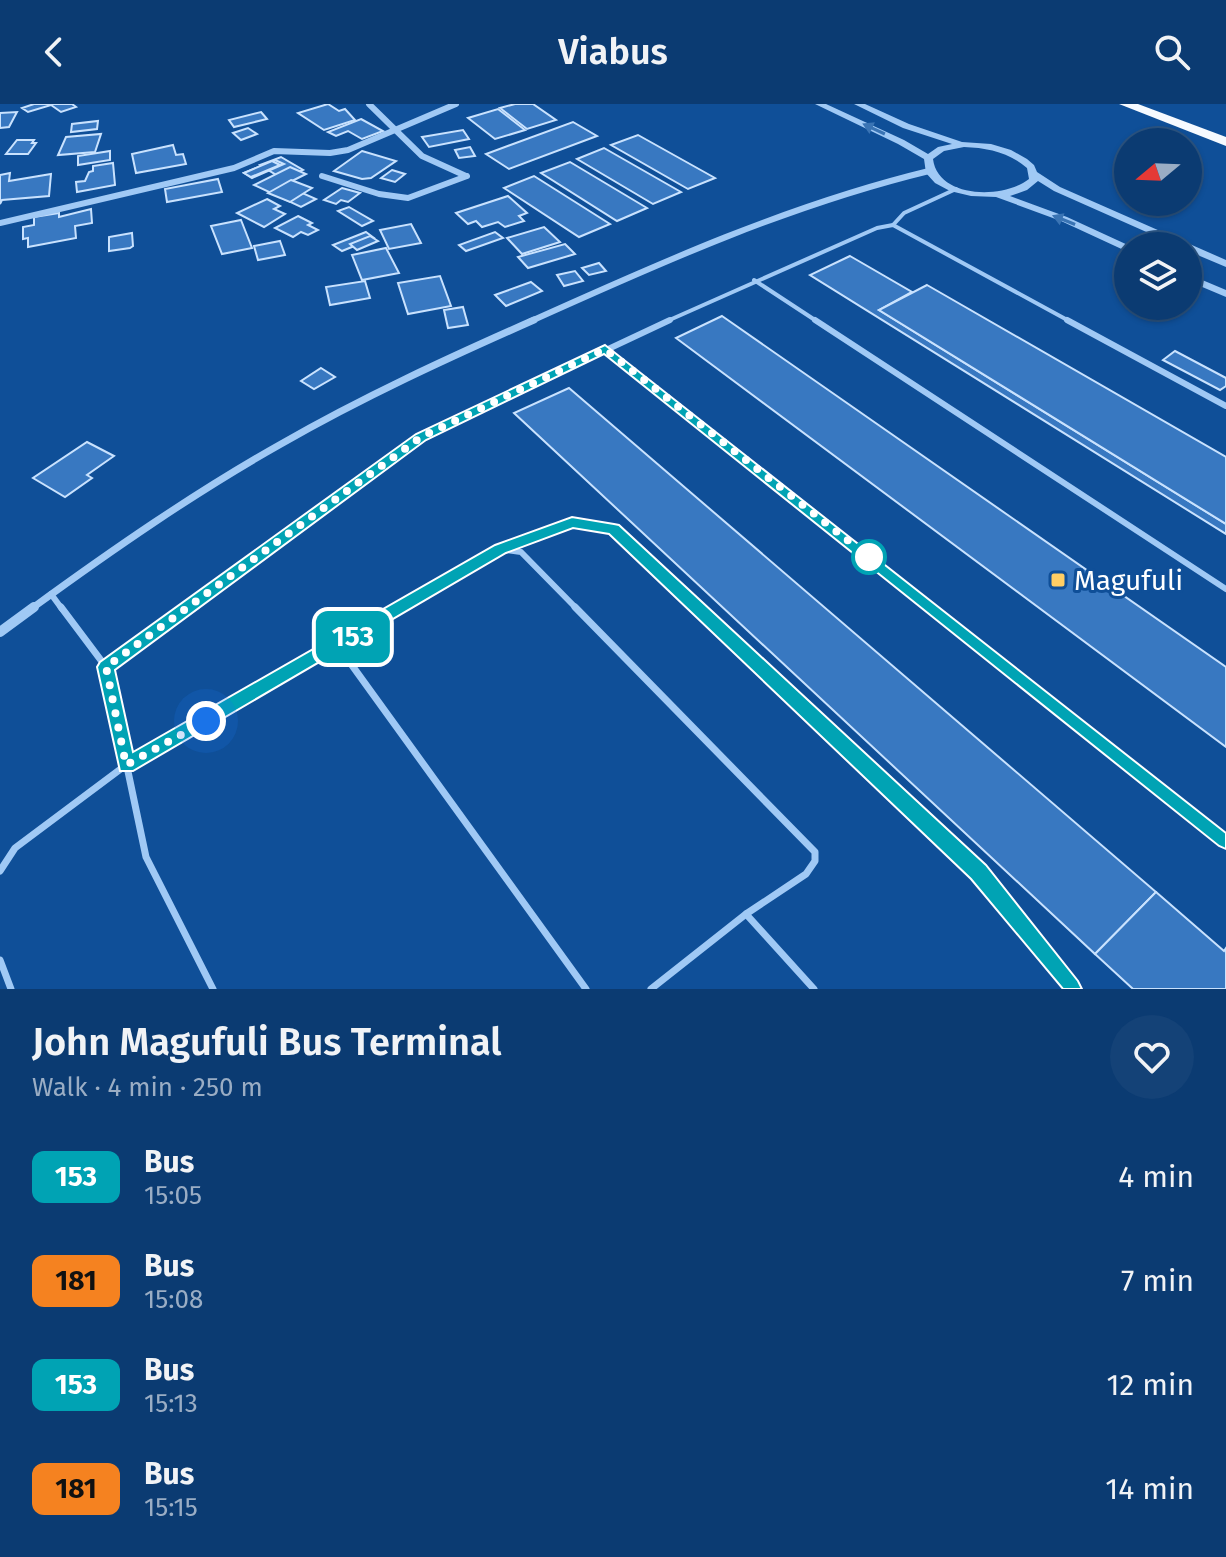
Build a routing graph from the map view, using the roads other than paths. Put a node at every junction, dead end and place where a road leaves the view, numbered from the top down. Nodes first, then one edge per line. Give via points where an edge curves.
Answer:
1 (369, 104) edge
2 (456, 104) edge
3 (819, 104) edge
4 (858, 104) edge
5 (1126, 104) edge
6 (394, 133) junction
7 (1226, 142) edge
8 (964, 144) junction
9 (928, 158) junction
10 (929, 171) junction
11 (1035, 174) junction
12 (322, 176) dead end
13 (956, 189) junction
14 (998, 195) junction
15 (0, 223) edge
16 (893, 225) junction
17 (1155, 232) edge
18 (1114, 242) edge
19 (1202, 253) edge
20 (1226, 264) edge
21 (754, 280) junction
22 (1202, 283) edge
23 (1226, 294) edge
24 (605, 349) junction
25 (1226, 406) edge
26 (509, 548) junction
27 (1226, 589) edge
28 (51, 594) junction
29 (0, 632) edge
30 (338, 646) junction
31 (106, 667) junction
32 (126, 765) junction
33 (1226, 839) edge
34 (0, 871) edge
35 (746, 914) junction
36 (0, 960) edge
37 (11, 989) edge
38 (213, 989) edge
39 (586, 989) edge
40 (651, 989) edge
41 (814, 989) edge
42 (1071, 989) edge

1 - 6 street
2 - 6 street via 416,118
9 -> 3 street
4 - 8 street
5 - 7 highway
6 - 12 street via 428,162 467,176 417,196 395,198
6 - 15 street via 332,153 268,153 234,168
8 - 9 street
8 - 11 street via 1015,155
9 - 10 street
10 - 13 street
10 - 28 street via 873,183 737,232 397,381 280,444
11 - 14 street via 1030,186
11 - 17 street
13 - 14 street
13 - 16 lane via 904,213
18 -> 14 street
16 - 21 lane
16 - 25 lane
19 - 20 street
21 - 24 lane
21 - 27 lane
22 - 23 street
24 - 31 lane via 421,437
24 - 33 lane
26 - 30 lane
26 - 35 lane via 521,552 815,852 806,874
26 - 42 lane via 572,522 614,529 979,872
28 - 29 street
28 - 31 lane
30 - 32 lane
30 - 39 lane
31 - 32 lane
32 - 34 lane via 15,848
32 - 38 lane via 146,857
35 - 40 lane
35 - 41 lane
36 - 37 lane

